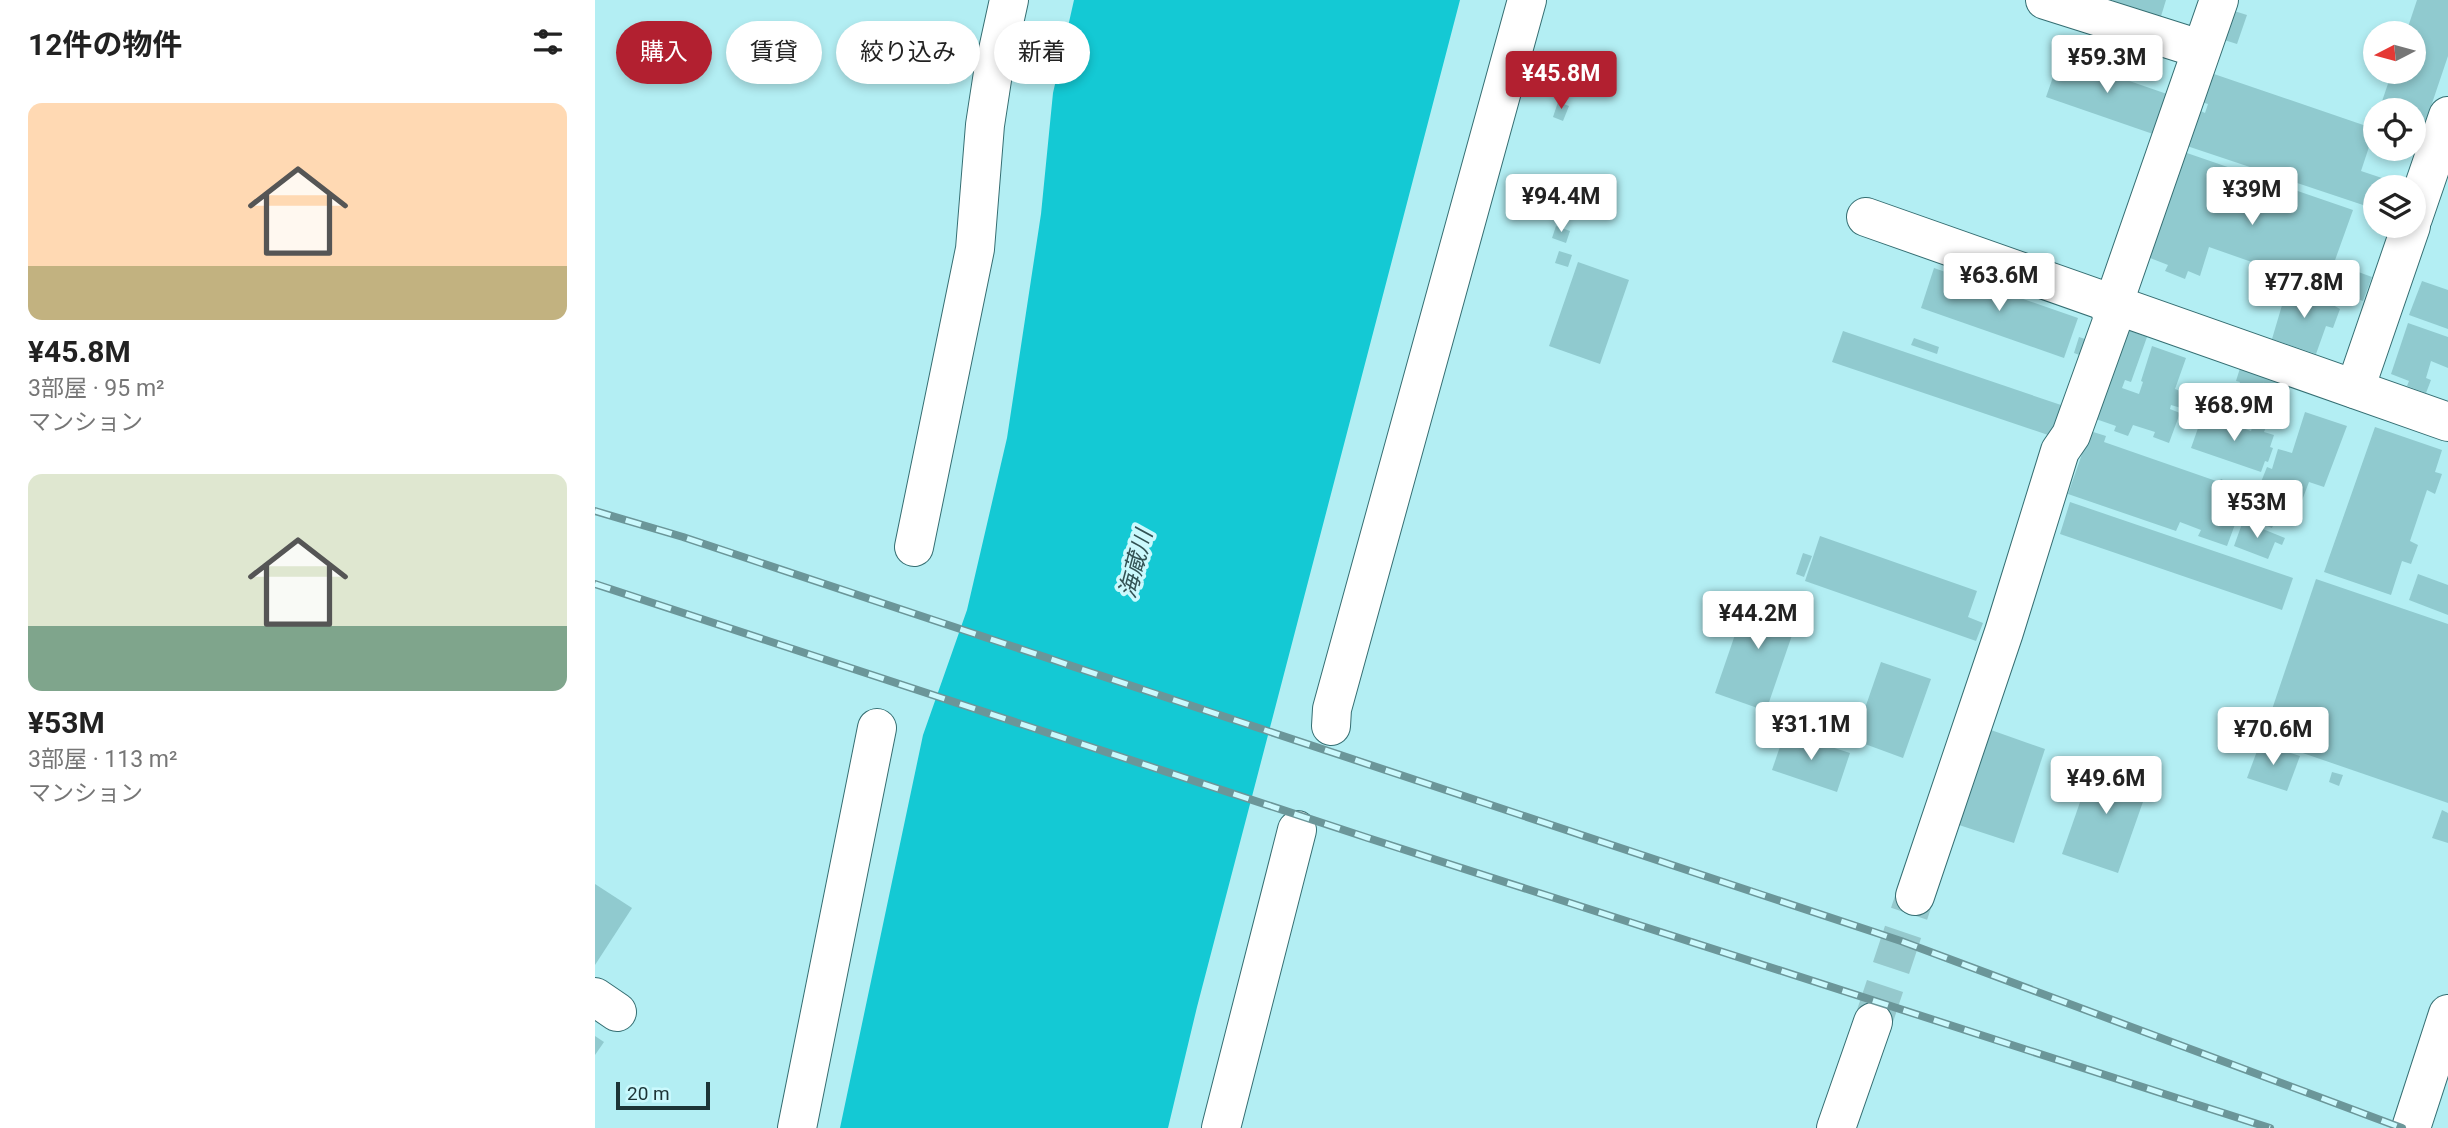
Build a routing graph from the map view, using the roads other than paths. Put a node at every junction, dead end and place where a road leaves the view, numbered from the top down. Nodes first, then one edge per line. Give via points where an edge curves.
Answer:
1 (1009, 0) edge
2 (1527, 0) edge
3 (2045, 0) edge
4 (2218, 0) edge
5 (2200, 50) junction
6 (2448, 116) edge
7 (2426, 180) edge
8 (1866, 217) dead end
9 (2407, 238) edge
10 (2114, 304) junction
11 (2355, 389) junction
12 (2448, 422) edge
13 (914, 547) dead end
14 (1331, 726) dead end
15 (877, 728) dead end
16 (1297, 830) dead end
17 (1915, 896) tunnel mouth
18 (2448, 1014) edge
19 (1873, 1022) tunnel mouth
20 (797, 1128) edge
21 (1221, 1128) edge
22 (1836, 1128) edge
23 (2411, 1128) edge

1 - 13 street via 985,125 975,249
2 - 14 street
3 - 5 street
4 - 5 street
5 - 10 street
6 - 7 street
8 - 10 street
9 - 11 street
10 - 11 street
10 - 17 street via 2071,435 2060,451
11 - 12 street
15 - 20 street
16 - 21 street
18 - 23 street
19 - 22 street

